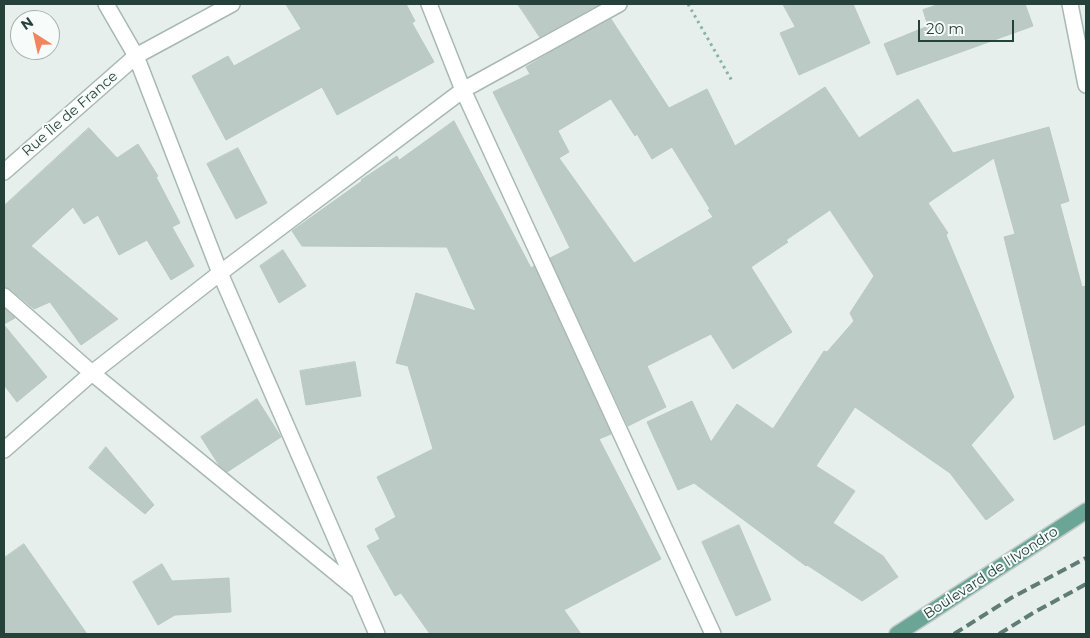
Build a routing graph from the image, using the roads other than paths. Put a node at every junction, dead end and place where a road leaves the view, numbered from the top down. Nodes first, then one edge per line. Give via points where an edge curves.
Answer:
1 (106, 4) edge
2 (232, 4) edge
3 (429, 4) edge
4 (619, 4) edge
5 (1070, 4) edge
6 (136, 56) junction
7 (1086, 85) edge
8 (462, 90) junction
9 (4, 172) edge
10 (220, 273) junction
11 (4, 296) edge
12 (92, 373) junction
13 (4, 450) edge
14 (1086, 511) edge
15 (360, 593) junction
16 (377, 634) edge
17 (713, 634) edge
18 (897, 634) edge

1 - 6 street
2 - 6 street, Rue Île de France
3 - 8 street
4 - 8 street
5 - 7 street
6 - 9 street, Rue Île de France
6 - 10 street
8 - 10 street
8 - 17 street
10 - 12 street
10 - 15 street
11 - 12 street
12 - 13 street
12 - 15 street
14 - 18 main road, Boulevard de l'Ivondro
15 - 16 street

